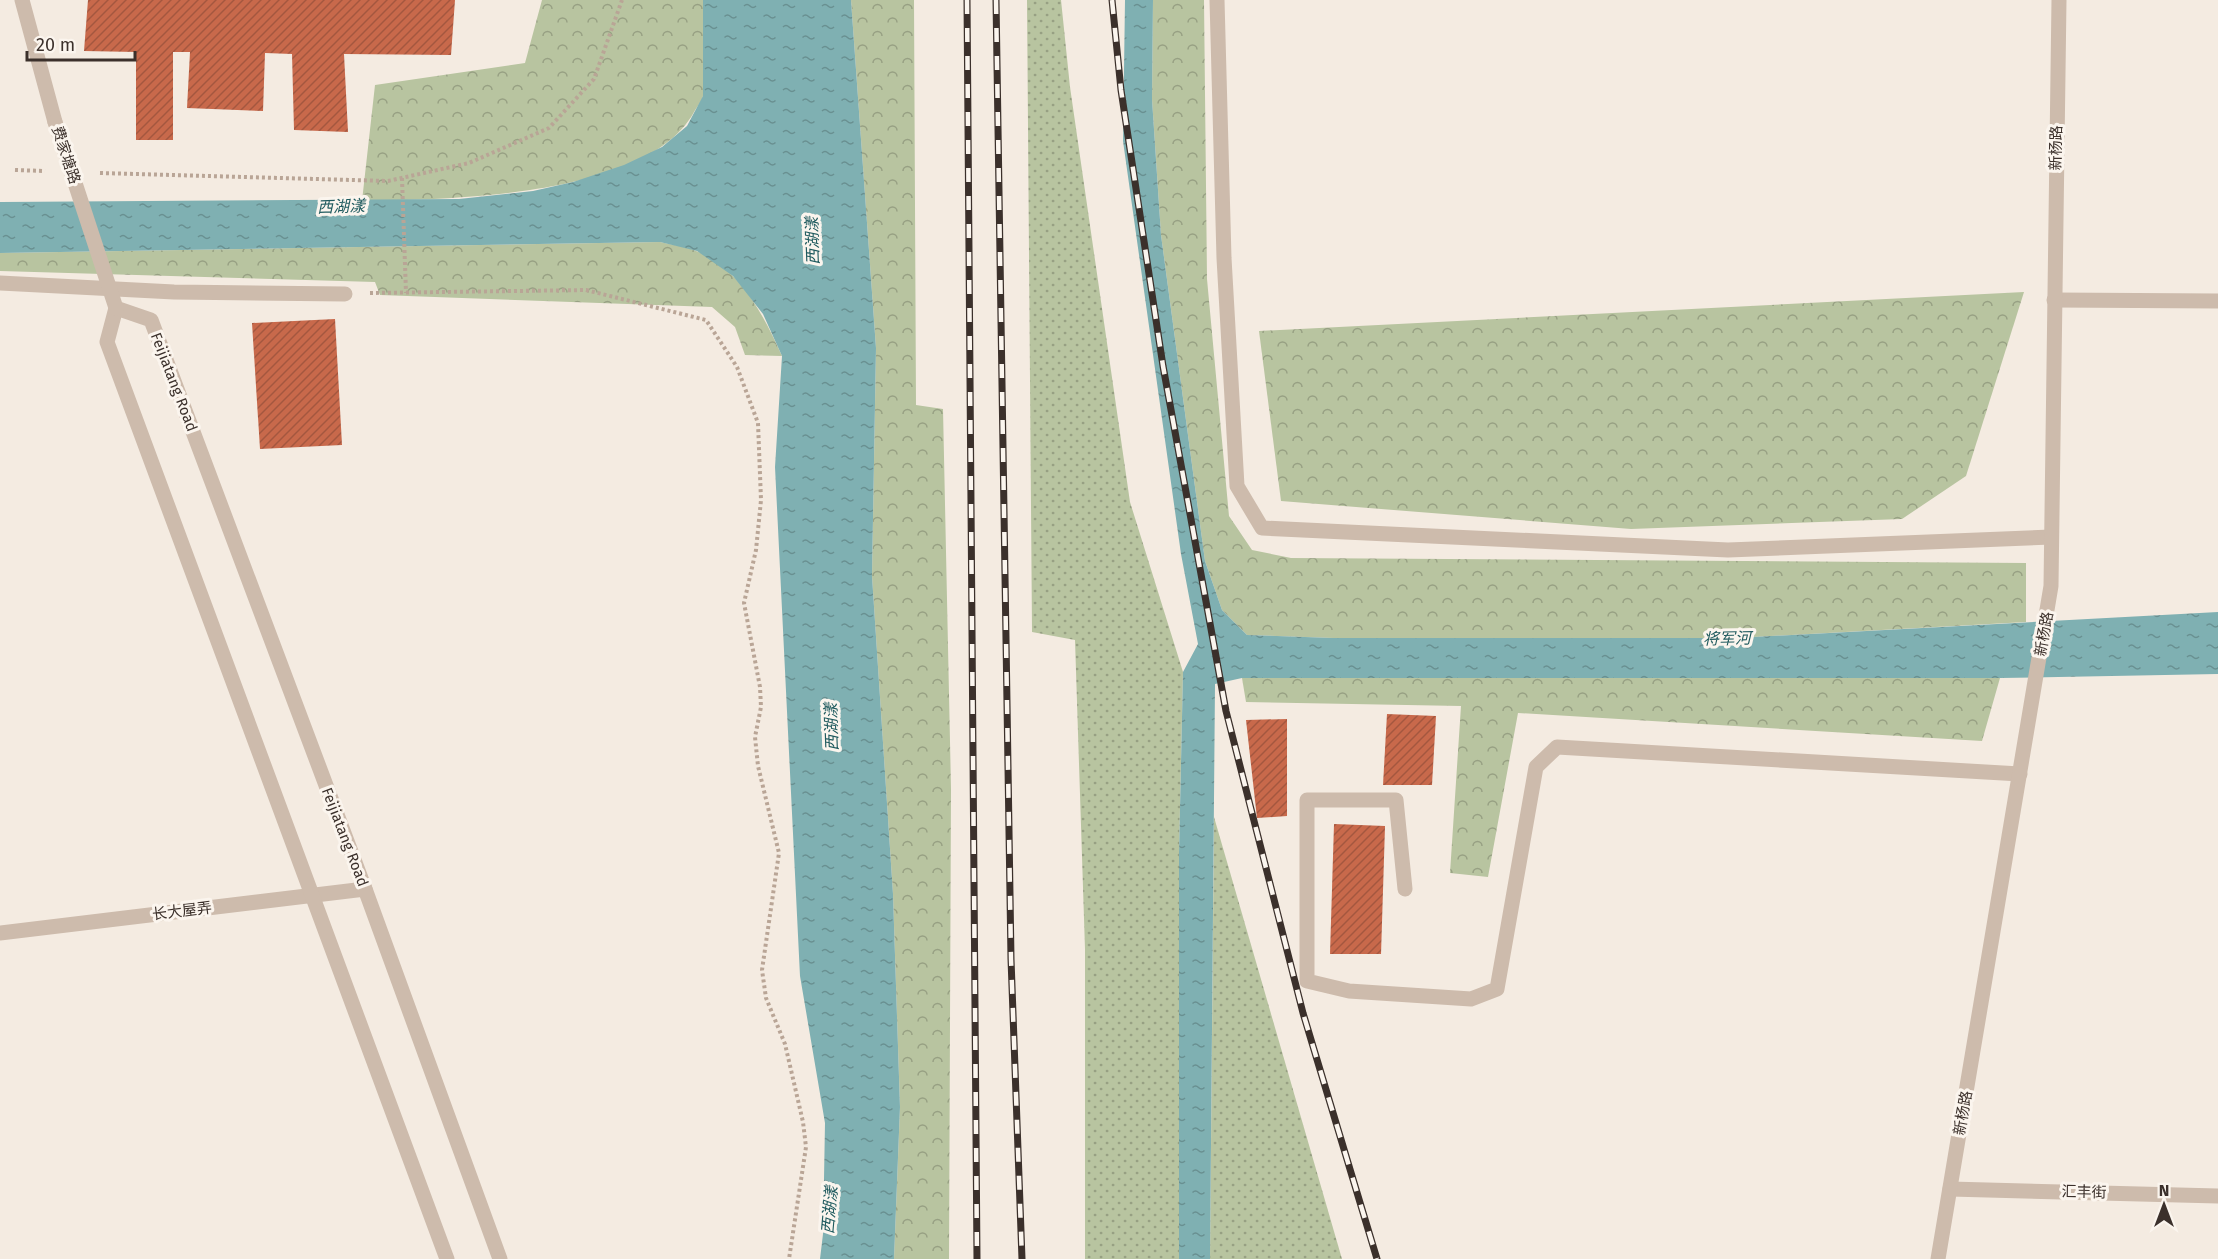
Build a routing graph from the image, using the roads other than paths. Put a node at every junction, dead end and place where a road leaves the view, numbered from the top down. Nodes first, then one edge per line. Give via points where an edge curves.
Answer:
1 (22, 0) edge
2 (1217, 0) edge
3 (2059, 0) edge
4 (0, 283) edge
5 (345, 294) road end
6 (2054, 300) junction
7 (2218, 301) edge
8 (116, 308) junction
9 (2051, 537) junction
10 (2020, 774) junction
11 (365, 889) junction
12 (1406, 889) dead end
13 (311, 896) junction
14 (0, 933) edge
15 (1950, 1189) junction
16 (2218, 1196) edge
17 (447, 1259) edge
18 (500, 1259) edge
19 (1938, 1259) edge

1 - 8 street, 费家塘路, bridge via 55,122
2 - 9 street via 1224,258 1237,486 1262,528 1728,550
3 - 6 street, 新杨路
4 - 5 street
6 - 7 street
6 - 9 street, 新杨路
8 - 11 street, Feijiatang Road via 151,320
8 - 13 street via 107,342
9 - 10 street, 新杨路 via 2048,612
10 - 12 street via 1557,747 1536,767 1497,989 1471,999 1348,991 1307,981 1307,800 1396,800
10 - 15 street, 新杨路
11 - 13 street, 长大屋弄
11 - 18 street, Feijiatang Road
13 - 14 street, 长大屋弄
13 - 17 street
15 - 16 street, 汇丰街
15 - 19 street, 新杨路

